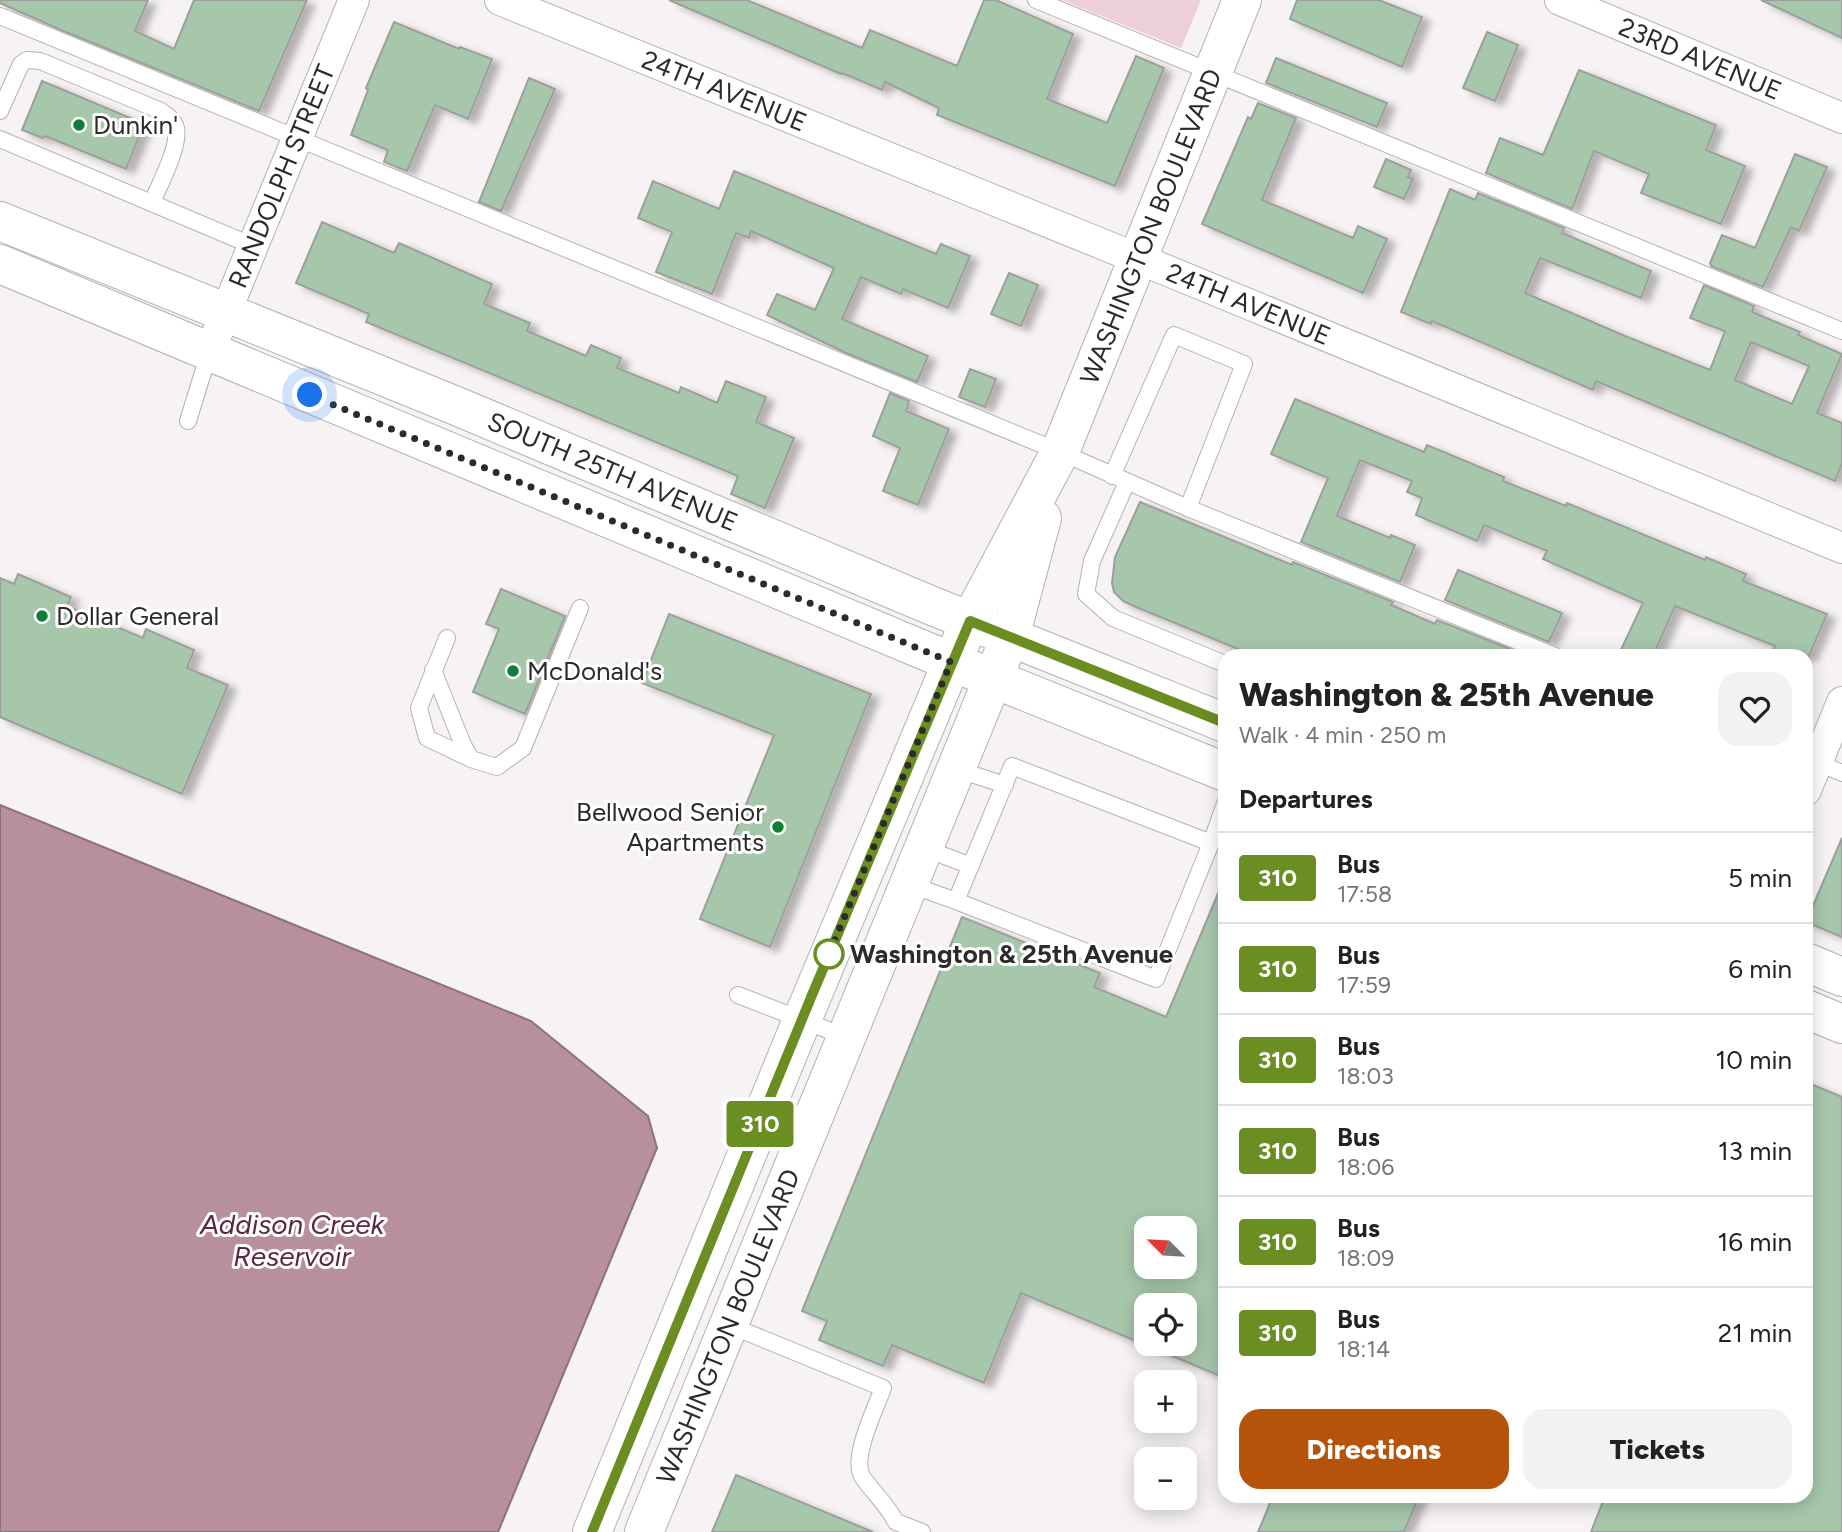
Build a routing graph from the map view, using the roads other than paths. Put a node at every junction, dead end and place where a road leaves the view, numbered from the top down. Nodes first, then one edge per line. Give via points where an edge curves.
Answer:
1 (354, 0) edge
2 (500, 0) edge
3 (1036, 0) edge
4 (1241, 0) edge
5 (1560, 0) edge
6 (0, 16) edge
7 (1213, 72) junction
8 (0, 111) edge
9 (1842, 118) edge
10 (297, 138) junction
11 (0, 139) edge
12 (152, 203) junction
13 (0, 221) edge
14 (253, 246) junction
15 (1139, 259) junction
16 (0, 264) edge
17 (226, 312) junction
18 (1842, 331) edge
19 (209, 353) junction
20 (454, 405) junction
21 (188, 421) dead end
22 (438, 447) junction
23 (1060, 452) junction
24 (1119, 479) junction
25 (1188, 508) junction
26 (1842, 548) edge
27 (580, 608) dead end
28 (970, 621) junction
29 (1010, 637) junction
30 (447, 638) dead end
31 (1538, 649) edge
32 (1218, 661) edge
33 (951, 662) junction
34 (433, 670) junction
35 (993, 679) junction
36 (1842, 702) edge
37 (1218, 720) edge
38 (471, 759) junction
39 (1822, 764) edge
40 (956, 769) junction
41 (1218, 769) edge
42 (1005, 785) junction
43 (1218, 824) edge
44 (1211, 843) junction
45 (924, 848) junction
46 (971, 866) junction
47 (909, 884) junction
48 (956, 901) junction
49 (1813, 965) edge
50 (1842, 976) edge
51 (738, 995) dead end
52 (1813, 1012) edge
53 (802, 1020) junction
54 (1842, 1024) edge
55 (846, 1037) junction
56 (729, 1325) junction
57 (592, 1532) edge
58 (645, 1532) edge
59 (922, 1532) edge

1 - 10 street, RANDOLPH STREET
2 - 15 street, 24TH AVENUE
3 - 7 lane
4 - 7 street, WASHINGTON BOULEVARD
5 - 9 street, 23RD AVENUE
6 - 10 lane
7 - 15 street, WASHINGTON BOULEVARD
7 - 18 lane
8 - 12 lane via 27,60 40,61 162,111 176,129 175,141
10 - 14 street, RANDOLPH STREET
10 - 23 lane
11 - 12 lane
12 - 14 lane
13 - 17 street, SOUTH 25TH AVENUE
14 - 17 street, RANDOLPH STREET
15 - 23 street, WASHINGTON BOULEVARD
15 - 26 street, 24TH AVENUE
16 - 19 street, SOUTH 25TH AVENUE
17 - 19 street, RANDOLPH STREET
17 - 20 street, SOUTH 25TH AVENUE
19 - 21 lane
19 - 22 street, SOUTH 25TH AVENUE
20 - 22 street
20 - 28 street, SOUTH 25TH AVENUE
22 - 33 street, SOUTH 25TH AVENUE
23 - 24 lane
23 - 28 street, WASHINGTON BOULEVARD
23 - 29 street, WASHINGTON BOULEVARD
24 - 25 lane
24 - 25 lane via 1174,335 1244,364
24 - 32 lane via 1086,594 1113,618
25 - 31 lane
27 - 38 lane via 523,748 497,767
28 - 29 street, SOUTH 25TH AVENUE
28 - 33 street, WASHINGTON BOULEVARD
29 - 35 street, WASHINGTON BOULEVARD
29 - 37 street, SOUTH 25TH AVENUE
30 - 34 lane
33 - 35 street, SOUTH 25TH AVENUE
33 - 53 street, WASHINGTON BOULEVARD
34 - 38 lane
34 - 38 lane via 419,708 427,738
35 - 40 street, WASHINGTON BOULEVARD
35 - 41 street, SOUTH 25TH AVENUE
36 - 39 street
40 - 42 lane
40 - 45 street, WASHINGTON BOULEVARD
42 - 44 lane via 1012,766
42 - 46 lane
43 - 44 lane
44 - 48 lane via 1156,979
45 - 46 lane
45 - 47 street, WASHINGTON BOULEVARD
46 - 48 lane
47 - 48 lane
47 - 55 street, WASHINGTON BOULEVARD
49 - 50 street
51 - 53 lane
52 - 54 street
53 - 55 lane
53 - 57 street, WASHINGTON BOULEVARD
55 - 56 street, WASHINGTON BOULEVARD
56 - 58 street, WASHINGTON BOULEVARD
56 - 59 lane via 883,1388 863,1439 861,1476 896,1522

